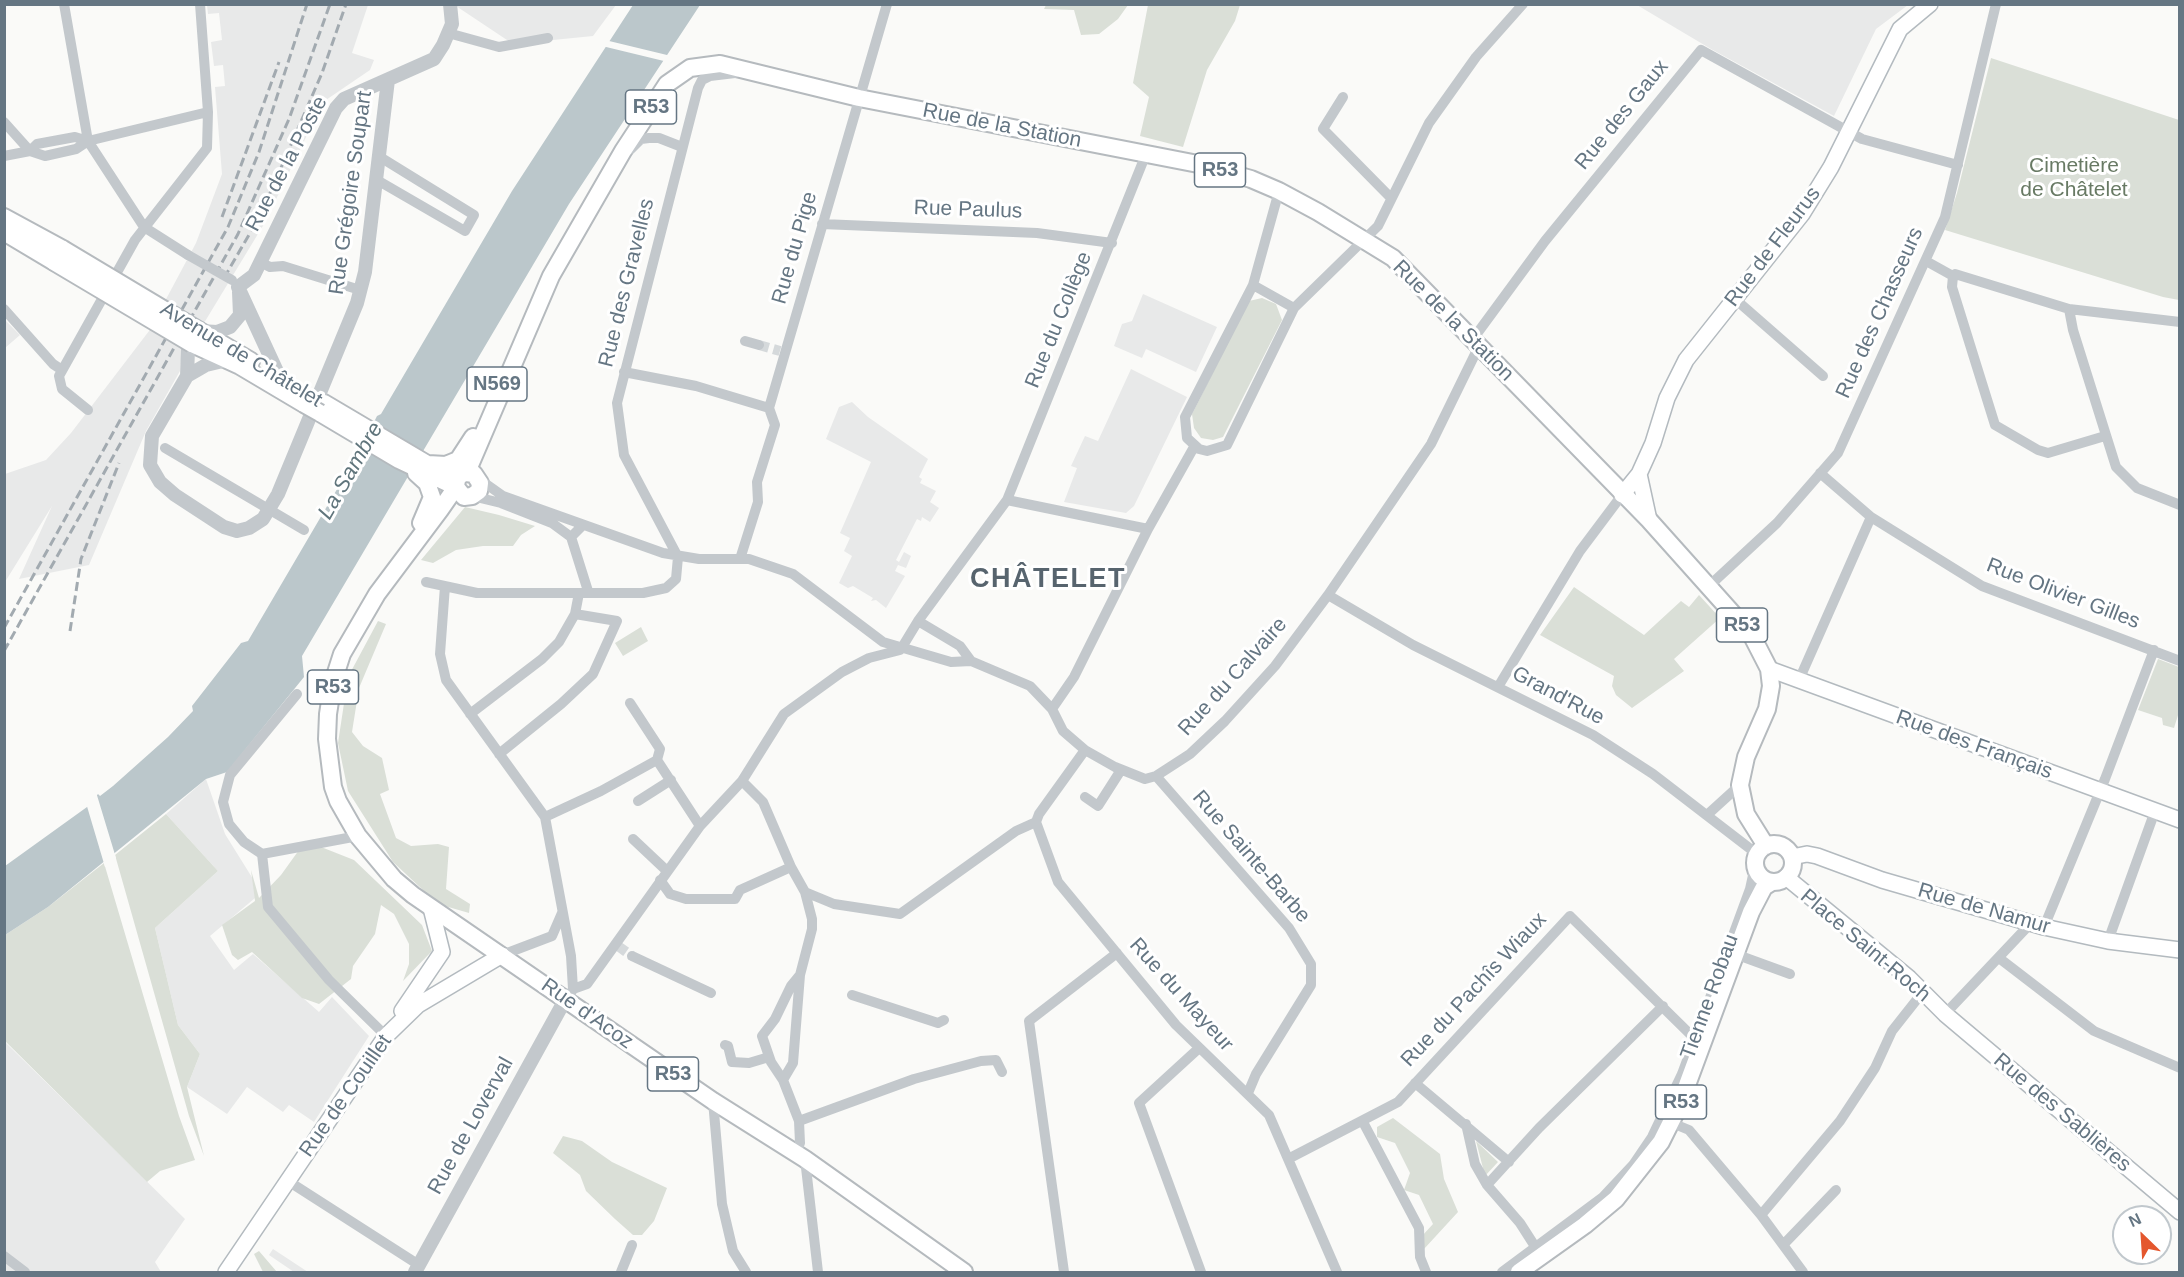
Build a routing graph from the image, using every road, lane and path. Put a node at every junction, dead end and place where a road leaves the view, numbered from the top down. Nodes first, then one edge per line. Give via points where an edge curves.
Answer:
1 (64, 4) edge
2 (200, 4) edge
3 (450, 4) edge
4 (887, 4) edge
5 (1523, 4) edge
6 (1930, 4) edge
7 (1996, 4) edge
8 (448, 33) junction
9 (548, 38) dead end
10 (771, 78) junction
11 (388, 80) junction
12 (1343, 97) dead end
13 (859, 98) junction
14 (208, 112) junction
15 (4, 122) edge
16 (1848, 131) junction
17 (88, 141) junction
18 (682, 147) junction
19 (30, 151) junction
20 (1146, 154) junction
21 (4, 156) edge
22 (380, 157) junction
23 (1958, 165) junction
24 (613, 171) junction
25 (377, 180) junction
26 (428, 187) junction
27 (1279, 191) junction
28 (1391, 198) junction
29 (417, 204) junction
30 (4, 217) edge
31 (822, 224) junction
32 (144, 227) junction
33 (4, 232) edge
34 (1363, 240) junction
35 (1112, 243) junction
36 (58, 256) junction
37 (1926, 261) junction
38 (260, 262) junction
39 (551, 276) junction
40 (1953, 276) junction
41 (235, 283) junction
42 (1253, 285) junction
43 (360, 290) junction
44 (1735, 299) junction
45 (1293, 308) junction
46 (4, 309) edge
47 (2069, 309) junction
48 (2180, 322) edge
49 (194, 341) junction
50 (745, 341) dead end
51 (1476, 342) junction
52 (759, 345) tunnel mouth
53 (227, 360) junction
54 (62, 370) junction
55 (624, 372) junction
56 (187, 376) junction
57 (1823, 376) dead end
58 (280, 378) junction
59 (306, 399) junction
60 (769, 408) junction
61 (88, 410) dead end
62 (358, 430) junction
63 (2105, 436) junction
64 (1194, 447) junction
65 (165, 448) dead end
66 (421, 469) junction
67 (1820, 473) junction
68 (1639, 474) junction
69 (479, 480) joint
70 (465, 489) junction
71 (1620, 497) junction
72 (1007, 500) junction
73 (2180, 505) edge
74 (269, 511) junction
75 (1871, 517) junction
76 (1649, 520) junction
77 (583, 525) junction
78 (1148, 529) junction
79 (304, 530) dead end
80 (571, 537) junction
81 (678, 557) junction
82 (740, 559) junction
83 (396, 568) junction
84 (426, 582) dead end
85 (445, 586) junction
86 (1708, 587) junction
87 (584, 592) junction
88 (1328, 595) junction
89 (575, 614) junction
90 (918, 621) junction
91 (901, 650) junction
92 (2154, 650) junction
93 (971, 661) junction
94 (2180, 661) edge
95 (1769, 669) junction
96 (1799, 680) junction
97 (1498, 687) junction
98 (297, 694) dead end
99 (630, 703) dead end
100 (1052, 709) junction
101 (470, 714) junction
102 (1085, 750) junction
103 (499, 754) junction
104 (657, 760) junction
105 (1122, 770) junction
106 (1156, 777) junction
107 (670, 780) junction
108 (742, 781) junction
109 (1740, 785) junction
110 (2100, 790) junction
111 (1085, 797) dead end
112 (638, 801) dead end
113 (2155, 811) junction
114 (1707, 815) junction
115 (545, 817) junction
116 (2180, 820) edge
117 (1036, 822) junction
118 (700, 826) junction
119 (358, 836) junction
120 (633, 839) dead end
121 (262, 854) junction
122 (1759, 855) junction
123 (1792, 857) junction
124 (791, 867) junction
125 (664, 875) junction
126 (1779, 879) junction
127 (805, 892) junction
128 (431, 908) junction
129 (562, 913) junction
130 (2038, 925) junction
131 (2108, 941) junction
132 (2180, 950) edge
133 (1117, 953) junction
134 (1735, 954) junction
135 (502, 955) junction
136 (632, 956) tunnel mouth
137 (1999, 958) junction
138 (1790, 974) dead end
139 (800, 975) junction
140 (711, 993) dead end
141 (1922, 993) junction
142 (569, 995) junction
143 (852, 995) dead end
144 (1663, 1006) junction
145 (1945, 1014) junction
146 (944, 1020) dead end
147 (391, 1030) junction
148 (1694, 1038) junction
149 (725, 1045) dead end
150 (1198, 1049) junction
151 (769, 1057) junction
152 (2180, 1068) edge
153 (1002, 1072) dead end
154 (783, 1080) junction
155 (1415, 1083) junction
156 (1248, 1093) junction
157 (712, 1101) junction
158 (799, 1121) junction
159 (1363, 1122) junction
160 (1672, 1123) junction
161 (1466, 1124) junction
162 (801, 1156) junction
163 (1288, 1159) junction
164 (1509, 1162) junction
165 (288, 1181) junction
166 (1487, 1185) junction
167 (1836, 1190) dead end
168 (2180, 1212) edge
169 (1761, 1215) junction
170 (632, 1245) dead end
171 (1783, 1245) junction
172 (1536, 1248) junction
173 (4, 1256) edge
174 (738, 1259) junction
175 (417, 1269) edge
176 (25, 1272) edge
177 (226, 1272) edge
178 (621, 1272) edge
179 (733, 1272) edge
180 (746, 1272) edge
181 (818, 1272) edge
182 (964, 1272) edge
183 (1064, 1272) edge
184 (1201, 1272) edge
185 (1337, 1272) edge
186 (1426, 1272) edge
187 (1502, 1272) edge
188 (1519, 1272) edge
189 (1803, 1272) edge

1 - 17 street
2 - 14 street
3 - 8 street via 452,24
4 - 13 street, Rue du Pige
5 - 28 street via 1476,57 1429,123
6 - 16 main road, Rue de Fleurus via 1900,29
7 - 23 street, Rue des Chasseurs
8 - 9 street via 499,47
8 - 11 street, Rue de la Poste via 434,59
10 - 13 main road, Rue de la Station / R53
10 - 18 street, Rue des Gravelles via 720,73 702,80
10 - 24 main road, Rue de la Station / R53 via 708,64 690,68 668,84
11 - 22 street, Rue Grégoire Soupart
11 - 38 street, Rue de la Poste via 344,99 336,108
12 - 28 street via 1323,129
13 - 20 main road, Rue de la Station / R53
13 - 31 street, Rue du Pige
14 - 17 street
14 - 32 street via 207,148
15 - 19 street
16 - 23 street via 1863,139
16 - 44 main road, Rue de Fleurus via 1802,214
16 - 51 street, Rue des Gaux via 1701,50 1545,241
17 - 19 street via 76,149 45,156
17 - 32 street
18 - 24 street via 659,138 641,139
18 - 55 street, Rue des Gravelles
19 - 21 street
20 - 27 main road, Rue de la Station / R53 via 1251,178
20 - 35 street, Rue du Collège
22 - 25 street, Rue Grégoire Soupart
22 - 26 street
23 - 37 street, Rue des Chasseurs via 1944,217
24 - 39 main road, R53
25 - 29 street
25 - 43 street, Rue Grégoire Soupart
26 - 29 street
26 - 29 street via 474,215 465,231
27 - 34 main road, Rue de la Station / R53
27 - 42 street
28 - 34 street via 1378,226
30 - 36 main road, Avenue de Châtelet
31 - 35 street, Rue Paulus via 1037,233
31 - 60 street, Rue du Pige
32 - 41 street, bridge
32 - 54 street
33 - 36 main road, Avenue de Châtelet
34 - 45 street
34 - 51 main road, Rue de la Station / R53 via 1392,258
35 - 72 street, Rue du Collège
36 - 49 main road, Avenue de Châtelet, bridge
37 - 40 street
37 - 67 street, Rue des Chasseurs via 1886,341 1838,453
38 - 41 street, Rue de la Poste via 254,275
38 - 43 street
39 - 66 main road, N569 via 465,453 446,465
39 - 70 main road, R53 via 470,465
40 - 47 street
40 - 63 street via 1952,287 1995,426 2048,453
41 - 49 street via 240,315 230,327
41 - 58 street
42 - 45 street
42 - 64 street via 1185,417 1185,433
43 - 74 street, Rue Grégoire Soupart
44 - 57 street
44 - 68 main road, Rue de Fleurus via 1686,360 1667,398
45 - 64 street via 1227,445 1206,451
46 - 54 street via 52,364
47 - 48 street
47 - 63 street
49 - 53 main road, Avenue de Châtelet
49 - 56 street
49 - 58 main road, Avenue de Châtelet
50 - 52 street
51 - 71 main road, Rue de la Station / R53
51 - 88 street, Rue du Calvaire via 1431,444
53 - 56 street via 206,365
53 - 59 main road, Avenue de Châtelet
54 - 61 street via 62,389
55 - 60 street via 696,386
55 - 81 street, Rue des Gravelles via 617,403 624,455
56 - 74 street via 153,436 149,457 156,477 175,495 224,527 237,531 249,528
58 - 59 main road, Avenue de Châtelet
59 - 62 main road, Avenue de Châtelet, bridge
60 - 82 street via 775,425 757,482 758,502
62 - 66 main road, Avenue de Châtelet
62 - 66 main road, Avenue de Châtelet via 399,460
63 - 73 street via 2120,473 2137,488
64 - 78 street
65 - 74 street
66 - 70 main road, Avenue de Châtelet via 452,476
66 - 83 main road via 431,503
67 - 75 street, Rue Olivier Gilles
67 - 86 street, Rue des Chasseurs via 1777,523
68 - 71 main road, Rue de Fleurus
68 - 76 main road
69 - 70 main road, R53 via 479,491
69 - 77 street via 503,496
70 - 80 street, Avenue de Châtelet via 552,523
70 - 83 main road, R53
71 - 76 main road, Rue de la Station / R53
71 - 97 street via 1580,551
72 - 78 street
72 - 90 street, Rue du Collège
74 - 79 street
75 - 92 street, Rue Olivier Gilles via 1982,586
75 - 96 street
76 - 86 main road, Rue de la Station / R53
77 - 80 street
77 - 81 street
78 - 100 street via 1074,677
80 - 87 street
81 - 82 street
81 - 87 street via 676,579 666,588
82 - 91 street via 749,558 793,574 883,642
83 - 119 main road, Rue d'Acoz / R53 via 342,654 328,714 329,768 338,801
84 - 85 street
85 - 87 street via 477,593
85 - 101 street via 440,654 446,680
86 - 95 main road, Rue de la Station / R53 via 1751,634
87 - 89 street
88 - 97 street, Grand'Rue via 1413,645
88 - 106 street, Rue du Calvaire via 1275,666 1225,721 1190,754
89 - 101 street via 568,630 547,654
89 - 103 street via 617,621 592,674 561,705
90 - 91 street, Rue du Collège
90 - 93 street via 960,646
91 - 93 street via 951,662
91 - 108 street via 869,658 842,672 784,714
92 - 94 street, Rue Olivier Gilles
92 - 110 street
93 - 100 street via 1030,686
95 - 96 main road, Rue des Français
95 - 109 main road, Rue de la Station / R53 via 1767,709 1746,758
96 - 110 main road, Rue des Français
97 - 114 street, Grand'Rue via 1593,735
98 - 121 street via 225,785 223,802 229,824 244,842
99 - 104 street via 660,749
100 - 102 street via 1063,731
101 - 103 street
102 - 105 street
102 - 117 street
103 - 115 street
104 - 107 street
104 - 115 street
105 - 106 street via 1144,778
105 - 111 street via 1098,806
106 - 156 street, Rue Sainte-Barbe via 1290,928 1311,964 1311,985 1266,1056
107 - 112 street
107 - 118 street
108 - 118 street
108 - 124 street via 763,802
109 - 114 street
109 - 122 main road, Rue de la Station / R53
110 - 113 main road, Rue des Français
110 - 130 street
113 - 116 main road, Rue des Français
113 - 131 street
114 - 122 street, Grand'Rue
115 - 129 street
117 - 127 street via 1016,831 900,914 834,904
117 - 133 street, Rue du Mayeur via 1058,882
118 - 125 street
119 - 121 street
119 - 128 main road, Rue d'Acoz / R53 via 394,879
120 - 125 street
121 - 147 street via 268,907 329,980
122 - 123 main road via 1772,844 1784,848
122 - 126 main road, R53 via 1761,877
122 - 148 street, Tienne Robau
123 - 126 main road, R53 via 1791,870
123 - 130 main road, Rue de Namur via 1817,856 1882,880
124 - 125 street via 740,890 735,899 686,899 670,894
124 - 127 street
125 - 142 street via 586,984
126 - 134 main road, Tienne Robau / R53 via 1760,894
126 - 141 main road, Place Saint-Roch via 1909,978
127 - 139 street via 812,929
128 - 135 main road, Rue d'Acoz / R53
128 - 147 main road via 442,952
129 - 135 street via 552,936
129 - 142 street via 571,956
130 - 131 main road, Rue de Namur
130 - 137 street
131 - 132 main road, Rue de Namur
133 - 150 street, Rue du Mayeur
133 - 183 street via 1029,1021
134 - 138 street
134 - 160 main road, Tienne Robau / R53
135 - 142 main road, Rue d'Acoz / R53
135 - 147 main road, Rue de Couillet via 434,994
136 - 140 street
137 - 145 street
137 - 152 street via 2094,1032
139 - 151 street via 762,1036
139 - 154 street via 793,1064
141 - 145 main road, Place Saint-Roch
141 - 169 street via 1892,1031 1875,1068 1840,1121
142 - 157 main road, Rue d'Acoz / R53
142 - 175 street, Rue de Loverval
143 - 146 street via 938,1023
144 - 148 street, Rue du Pachîs Wiaux
144 - 155 street, Rue du Pachîs Wiaux via 1570,916
144 - 164 street
145 - 168 main road, Rue des Sablières
147 - 165 main road, Rue de Couillet
148 - 172 street, Tienne Robau via 1669,1106 1643,1151 1603,1197
149 - 151 street via 732,1062 748,1063
150 - 156 street, Rue du Mayeur
150 - 184 street via 1139,1103
151 - 154 street
153 - 158 street via 996,1060 981,1061 914,1079
154 - 158 street
155 - 159 street, Rue du Pachîs Wiaux via 1398,1102
155 - 161 street
156 - 163 street, Rue du Mayeur via 1269,1115
157 - 162 main road, Rue d'Acoz / R53
157 - 174 street via 722,1204
158 - 162 street
159 - 163 street, Rue du Pachîs Wiaux
159 - 186 street via 1419,1228 1420,1257
160 - 169 street via 1689,1130
160 - 188 main road, Tienne Robau / R53 via 1642,1169 1616,1199
161 - 164 street
161 - 166 street via 1475,1164
162 - 181 street
162 - 182 main road, Rue d'Acoz / R53
163 - 185 street, Rue du Mayeur
164 - 166 street
165 - 175 street
165 - 177 main road, Rue de Couillet
166 - 172 street
167 - 171 street
169 - 171 street
170 - 178 street
171 - 189 street
172 - 187 street, Tienne Robau
173 - 176 street
174 - 179 street
174 - 180 street

